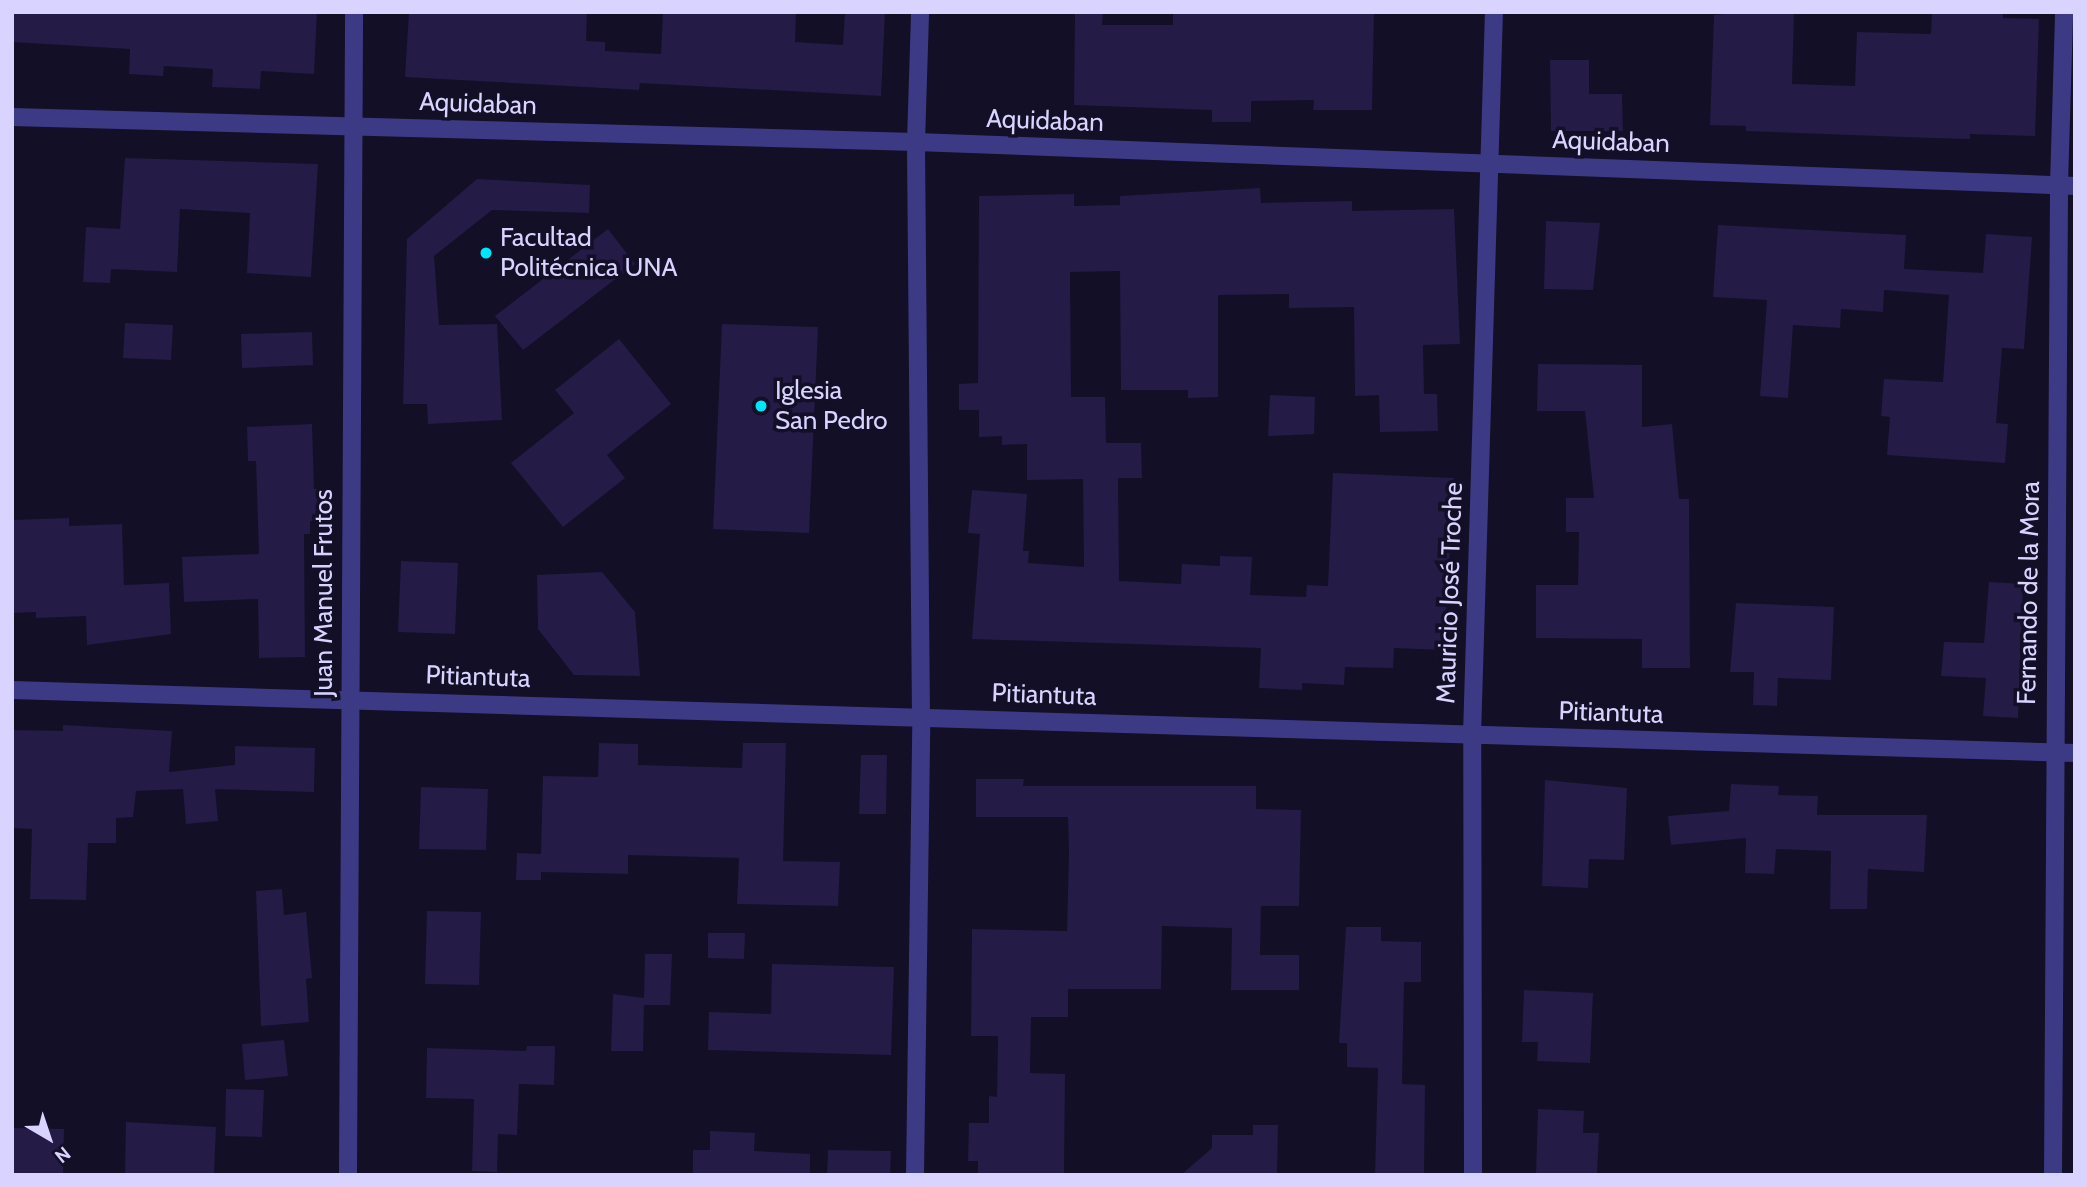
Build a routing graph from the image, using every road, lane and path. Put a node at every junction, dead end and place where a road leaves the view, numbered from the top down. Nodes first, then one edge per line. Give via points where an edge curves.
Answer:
1 (354, 12) edge
2 (920, 12) edge
3 (1494, 12) edge
4 (2064, 12) edge
5 (12, 117) edge
6 (353, 127) junction
7 (916, 142) junction
8 (1490, 164) junction
9 (2067, 186) edge
10 (12, 690) edge
11 (349, 700) junction
12 (921, 718) junction
13 (1472, 735) junction
14 (2054, 752) junction
15 (2075, 753) edge
16 (348, 1175) edge
17 (915, 1175) edge
18 (1473, 1175) edge
19 (2053, 1175) edge

1 - 6 street, Juan Manuel Frutos
2 - 7 street
3 - 8 street, Mauricio José Troche
4 - 9 street, Fernando de la Mora
5 - 6 street, Aquidaban
6 - 7 street, Aquidaban
6 - 11 street, Juan Manuel Frutos
7 - 8 street, Aquidaban
7 - 12 street
8 - 9 street, Aquidaban
8 - 13 street, Mauricio José Troche
9 - 14 street, Fernando de la Mora
10 - 11 street, Pitiantuta
11 - 12 street, Pitiantuta
11 - 16 street, Juan Manuel Frutos
12 - 13 street, Pitiantuta
12 - 17 street
13 - 14 street, Pitiantuta
13 - 18 street, Mauricio José Troche
14 - 15 street, Pitiantuta
14 - 19 street, Fernando de la Mora

